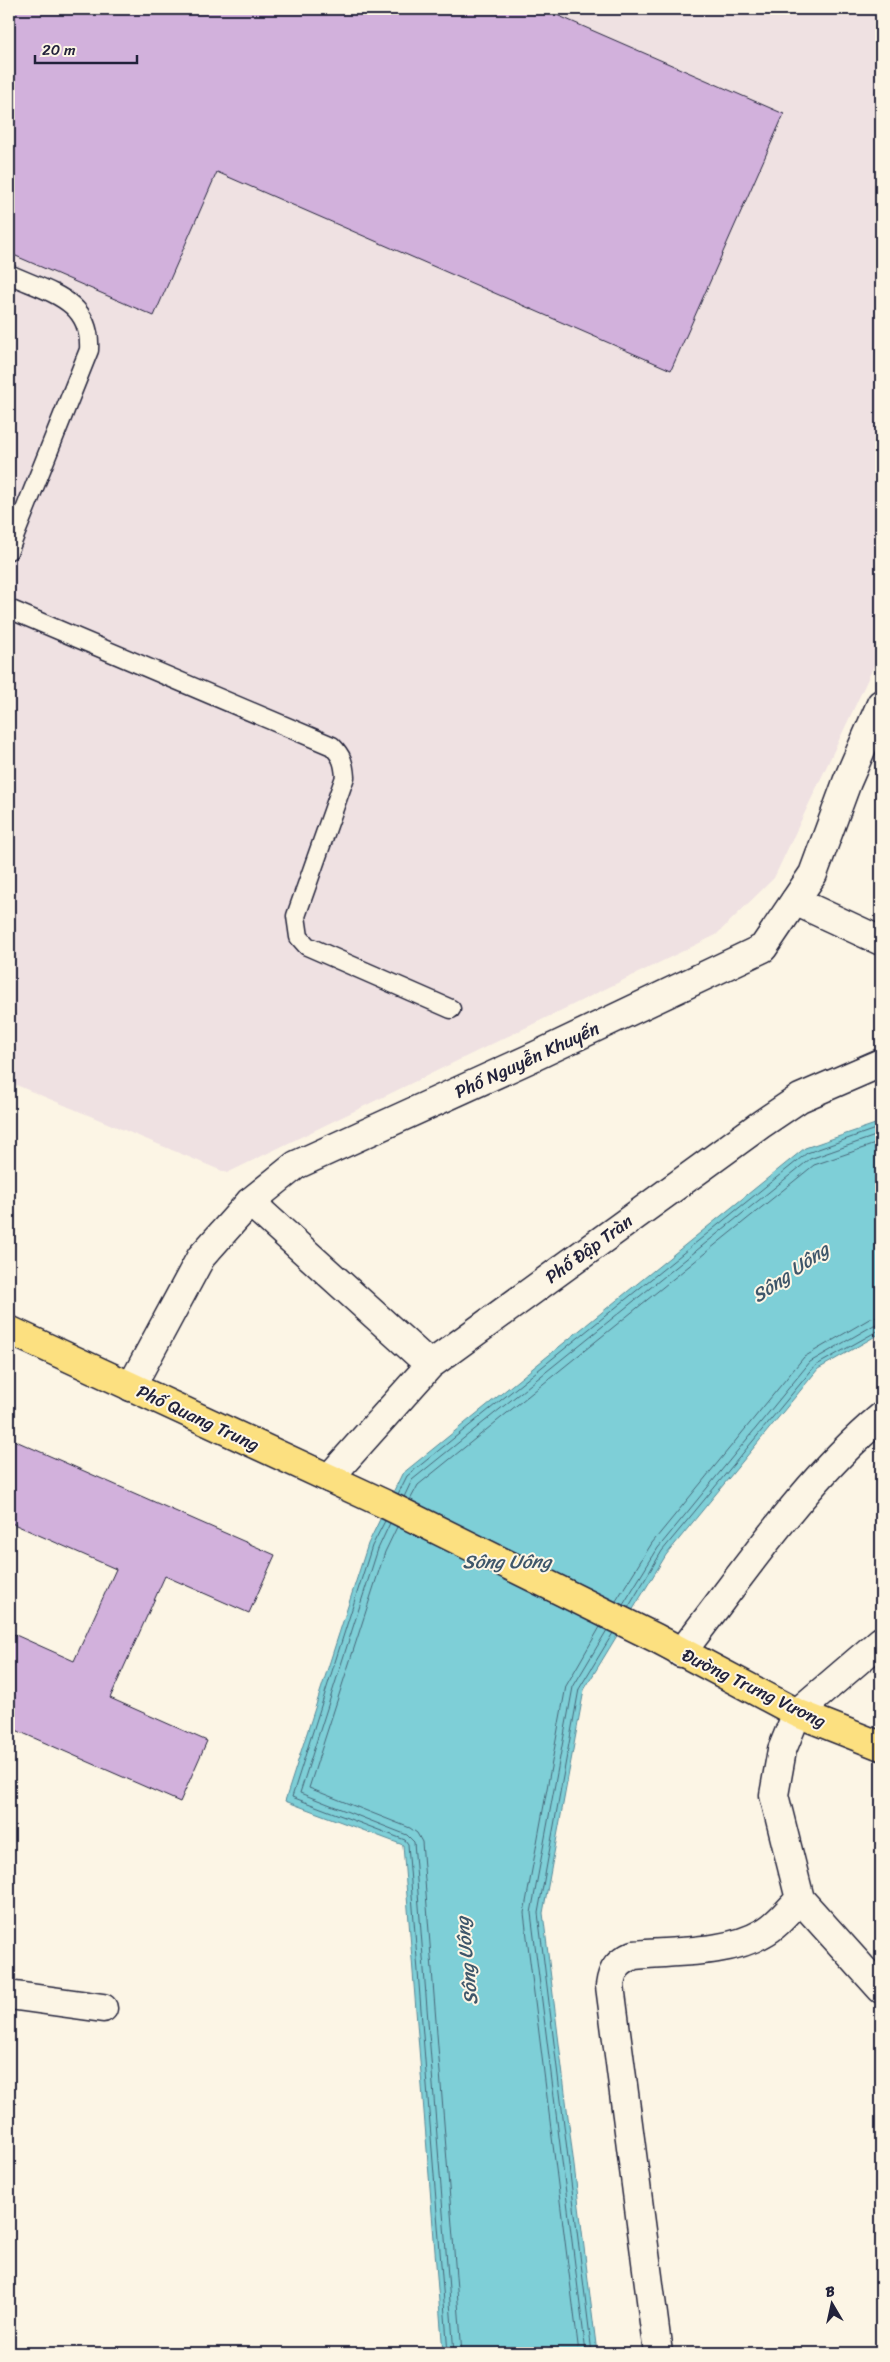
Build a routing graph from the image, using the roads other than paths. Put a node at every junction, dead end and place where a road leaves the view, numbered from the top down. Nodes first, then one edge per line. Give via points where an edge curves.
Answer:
1 (9, 274) edge
2 (9, 550) edge
3 (9, 610) edge
4 (879, 714) edge
5 (795, 901) junction
6 (881, 941) edge
7 (451, 1008) dead end
8 (881, 1063) edge
9 (250, 1202) junction
10 (9, 1330) edge
11 (430, 1365) junction
12 (131, 1387) junction
13 (881, 1417) edge
14 (329, 1478) junction
15 (387, 1505) joint
16 (881, 1641) edge
17 (681, 1653) junction
18 (796, 1713) junction
19 (881, 1746) edge
20 (800, 1899) junction
21 (881, 1989) edge
22 (9, 1995) edge
23 (103, 2008) dead end
24 (658, 2353) edge

1 - 2 lane via 69,301 86,321 90,335 89,350
3 - 7 lane via 332,746 341,755 345,777 296,916 299,937 307,946
4 - 5 street, Phố Nguyễn Khuyến via 847,782 813,874
5 - 6 street
5 - 9 street, Phố Nguyễn Khuyến via 763,948 296,1165
8 - 11 street, Phố Đập Tràn via 800,1098
9 - 11 street
9 - 12 street, Phố Nguyễn Khuyến via 200,1257
10 - 12 main road, Phố Quang Trung
11 - 14 street, Phố Đập Tràn
12 - 14 main road, Phố Quang Trung
13 - 17 street via 859,1435 812,1486
14 - 15 main road, Phố Quang Trung
15 - 17 main road, Đường Trưng Vương
16 - 18 street
17 - 18 main road, Đường Trưng Vương
18 - 19 main road, Đường Trưng Vương
18 - 20 street via 782,1750 774,1795
20 - 21 street
20 - 24 street via 765,1932 748,1941 634,1955 620,1960 612,1973 610,1986
22 - 23 street

